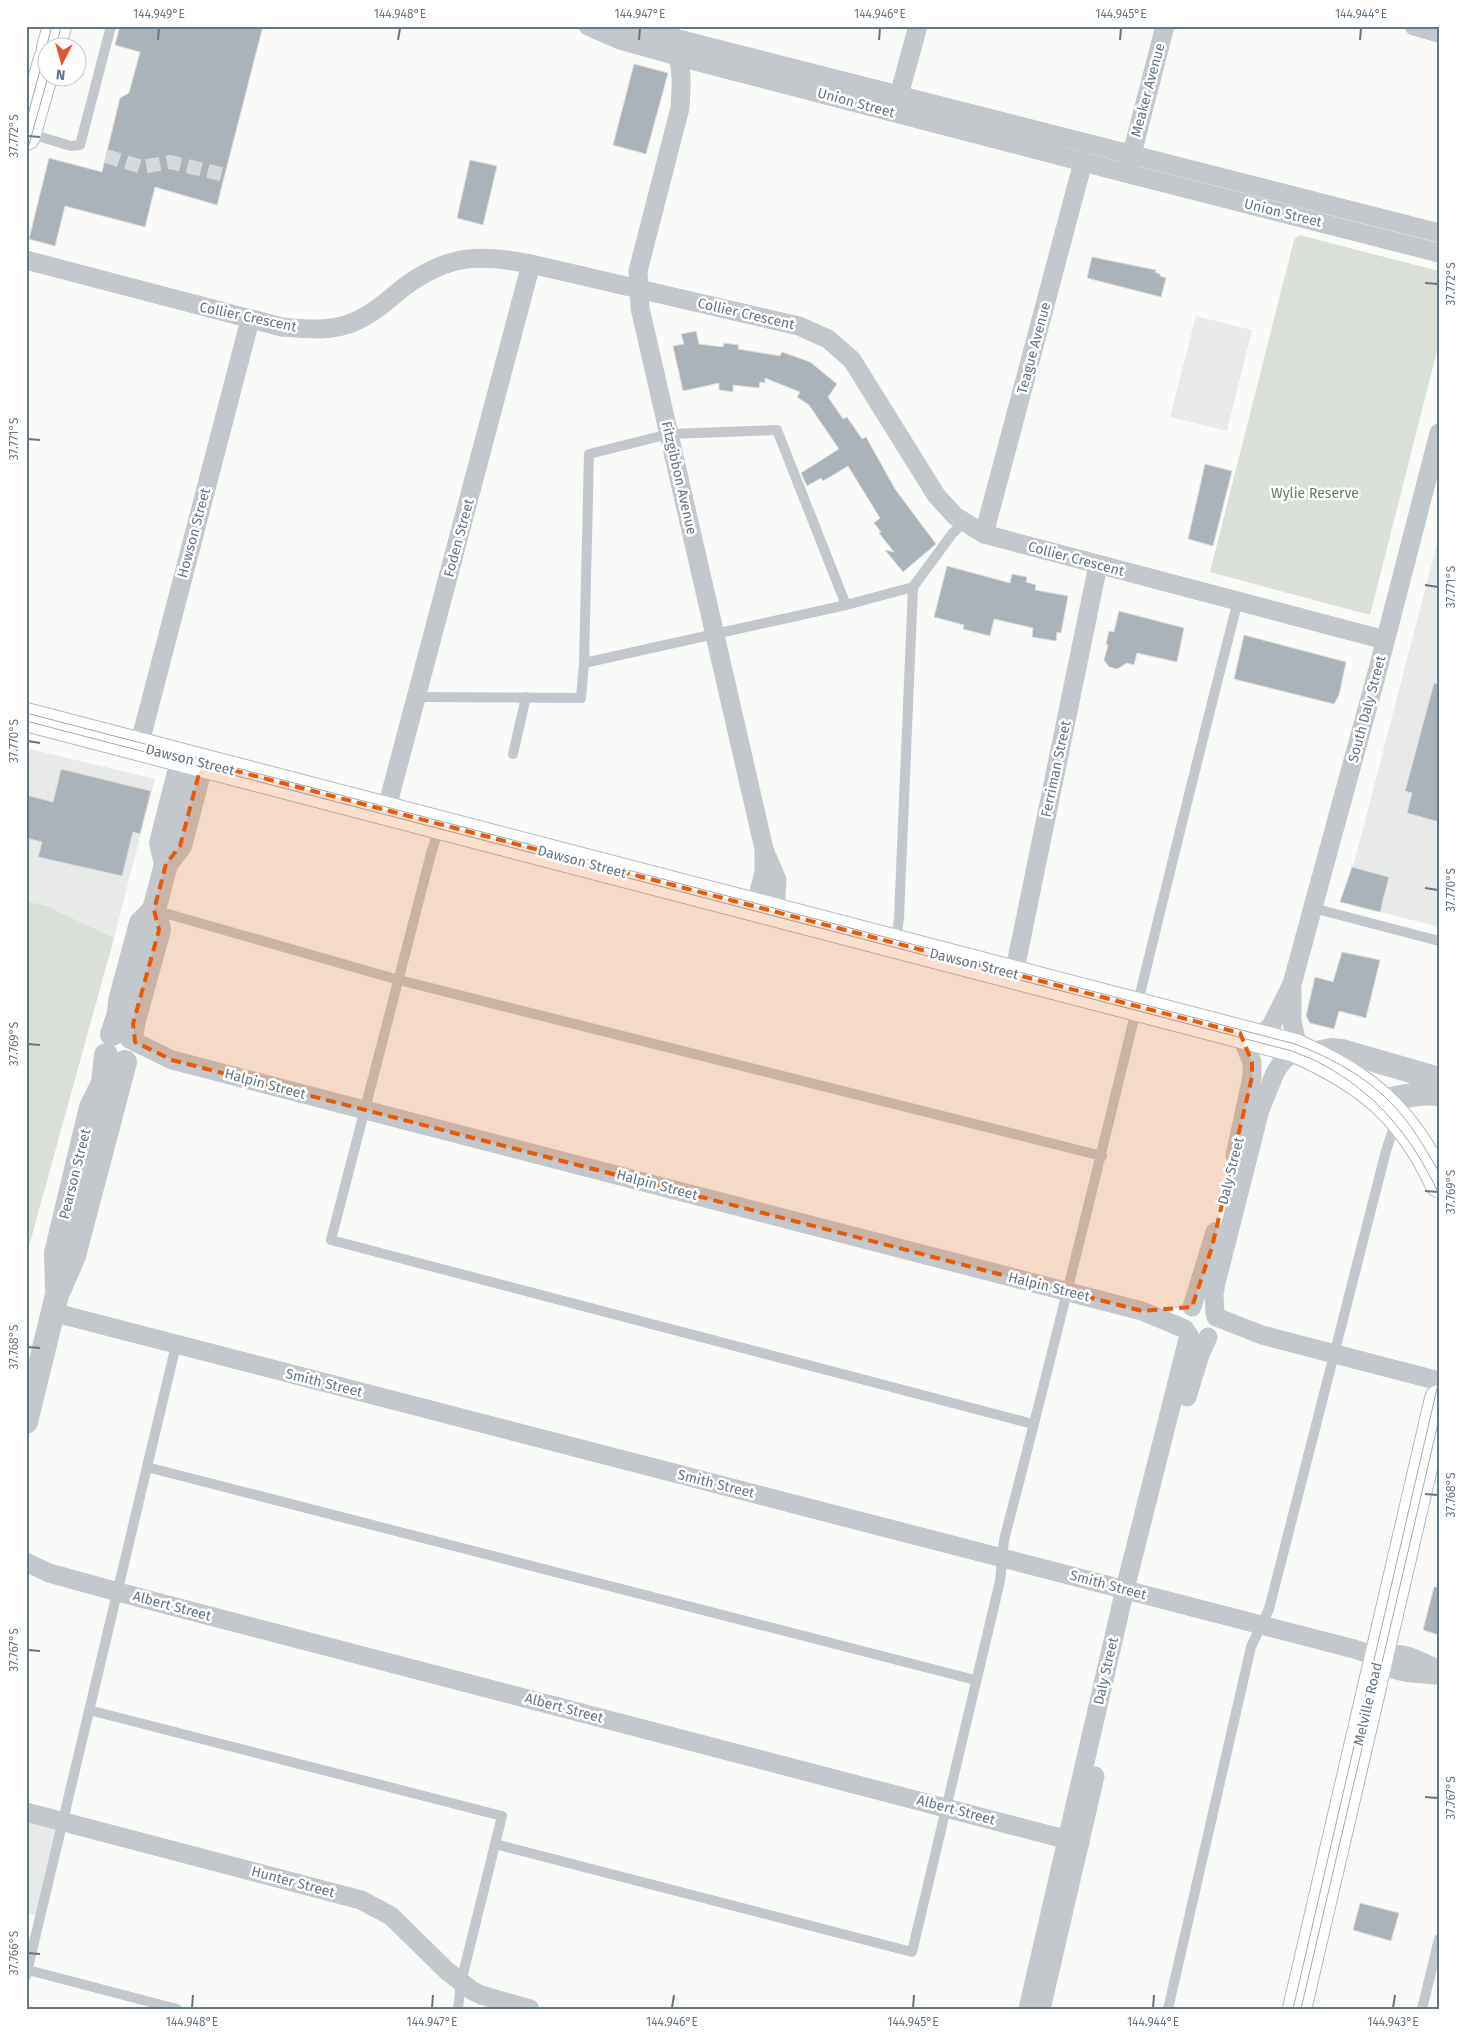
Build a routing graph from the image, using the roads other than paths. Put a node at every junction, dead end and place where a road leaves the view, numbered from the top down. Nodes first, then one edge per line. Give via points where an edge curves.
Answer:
1 (111, 26) edge
2 (588, 26) edge
3 (627, 26) edge
4 (918, 26) edge
5 (1164, 26) edge
6 (1414, 26) edge
7 (1439, 32) edge
8 (677, 55) junction
9 (699, 62) junction
10 (40, 88) edge
11 (899, 95) junction
12 (680, 108) junction
13 (27, 134) edge
14 (1131, 154) junction
15 (1083, 162) junction
16 (1126, 173) junction
17 (1439, 233) edge
18 (1439, 253) edge
19 (26, 260) edge
20 (531, 264) junction
21 (638, 289) junction
22 (250, 320) junction
23 (1439, 433) edge
24 (669, 434) junction
25 (964, 522) junction
26 (984, 534) junction
27 (1098, 565) junction
28 (913, 587) junction
29 (1238, 601) junction
30 (846, 605) junction
31 (715, 634) junction
32 (1386, 640) junction
33 (584, 663) junction
34 (416, 697) junction
35 (526, 697) junction
36 (26, 717) edge
37 (139, 746) junction
38 (514, 754) dead end
39 (192, 760) junction
40 (386, 811) junction
41 (440, 825) junction
42 (1313, 908) junction
43 (765, 909) junction
44 (154, 910) junction
45 (1439, 940) edge
46 (896, 944) junction
47 (1014, 974) junction
48 (399, 980) junction
49 (1292, 984) junction
50 (1138, 1006) junction
51 (1249, 1035) junction
52 (123, 1048) junction
53 (1304, 1052) junction
54 (1439, 1079) edge
55 (1439, 1094) edge
56 (1389, 1109) junction
57 (365, 1110) junction
58 (1102, 1156) junction
59 (1439, 1183) edge
60 (1067, 1291) junction
61 (55, 1303) junction
62 (1190, 1308) junction
63 (1142, 1311) junction
64 (1213, 1325) junction
65 (1187, 1332) junction
66 (176, 1345) junction
67 (1335, 1354) junction
68 (1439, 1380) edge
69 (1439, 1400) edge
70 (26, 1422) edge
71 (1033, 1424) junction
72 (147, 1467) junction
73 (1003, 1558) junction
74 (26, 1562) edge
75 (26, 1573) edge
76 (49, 1573) junction
77 (1131, 1591) junction
78 (118, 1592) junction
79 (1260, 1625) junction
80 (1379, 1657) junction
81 (1439, 1670) edge
82 (1439, 1675) edge
83 (976, 1680) junction
84 (89, 1710) junction
85 (946, 1806) junction
86 (26, 1812) edge
87 (62, 1821) junction
88 (1073, 1841) junction
89 (495, 1844) junction
90 (1439, 1939) edge
91 (27, 1973) edge
92 (461, 1982) junction
93 (176, 2009) edge
94 (458, 2009) edge
95 (530, 2009) edge
96 (1028, 2009) edge
97 (1041, 2009) edge
98 (1168, 2009) edge
99 (1297, 2009) edge
100 (1422, 2009) edge

1 - 13 lane via 80,145 71,146
2 - 8 street, Union Street via 620,40
3 - 11 street, Union Street
4 - 11 street
5 - 14 street, Meaker Avenue
6 - 7 street
8 - 9 street, Union Street
8 - 12 street, Fitzgibbon Avenue via 682,80
9 - 12 street, Fitzgibbon Avenue
9 - 15 street, Union Street
10 - 13 main road
11 - 14 street, Union Street
12 - 21 street, Fitzgibbon Avenue via 638,271
14 - 16 street
14 - 17 street, Union Street
15 - 16 street, Union Street
15 - 26 street, Teague Avenue
16 - 18 street, Union Street
19 - 22 street, Collier Crescent
20 - 21 street, Collier Crescent
20 - 22 street, Collier Crescent via 486,257 465,258 442,265 423,274 376,310 353,323 332,328 282,327
20 - 34 street, Foden Street
21 - 24 street, Fitzgibbon Avenue
21 - 25 street, Collier Crescent via 799,326 828,339 852,360 936,495
22 - 37 street, Howson Street
23 - 32 street, South Daly Street
24 - 30 lane via 777,430
24 - 31 street, Fitzgibbon Avenue
24 - 33 lane via 589,454
25 - 26 street, Collier Crescent
25 - 28 lane
26 - 27 street, Collier Crescent
27 - 29 street, Collier Crescent
27 - 47 street, Ferriman Street
28 - 30 lane
28 - 46 lane
29 - 32 street, Collier Crescent
29 - 50 lane
30 - 31 lane
31 - 33 lane
31 - 43 street, Fitzgibbon Avenue via 764,849
32 - 42 street, South Daly Street
33 - 35 lane via 581,698
34 - 35 lane
34 - 40 street, Foden Street
35 - 38 lane
36 - 37 main road, Dawson Street
37 - 39 main road, Dawson Street
39 - 40 main road, Dawson Street
39 - 44 street, Pearson Street via 161,843 166,864
40 - 41 main road, Dawson Street
41 - 43 main road, Dawson Street
41 - 48 lane
42 - 45 lane
42 - 49 street, South Daly Street
43 - 46 main road, Dawson Street
44 - 48 lane
44 - 52 street, Pearson Street via 159,930
46 - 47 main road, Dawson Street
47 - 50 main road, Dawson Street
48 - 57 lane
48 - 58 lane
49 - 51 street, South Daly Street via 1271,1026 1263,1034
49 - 53 street, South Daly Street via 1292,1021
50 - 51 main road, Dawson Street
50 - 58 lane
51 - 53 main road
51 - 62 street, Daly Street via 1252,1077 1241,1132 1212,1247
52 - 57 street, Halpin Street
52 - 61 street, Pearson Street via 74,1256
53 - 54 street via 1342,1051
53 - 56 main road via 1360,1082
53 - 64 street, Daly Street via 1282,1062 1260,1110 1216,1283
55 - 56 street via 1408,1094
56 - 59 main road via 1410,1134
56 - 67 lane via 1386,1151
57 - 60 street, Halpin Street
57 - 71 lane via 331,1240
58 - 60 lane
60 - 63 street, Halpin Street
60 - 71 lane
61 - 66 street, Smith Street
61 - 70 street, Pearson Street
62 - 63 street, Halpin Street via 1171,1312
62 - 64 street via 1208,1306
62 - 65 street via 1184,1318
63 - 65 street, Halpin Street
64 - 65 street via 1198,1339
64 - 67 street
64 - 77 street, Daly Street via 1192,1378
65 - 77 street, Daly Street
66 - 72 lane
66 - 73 street, Smith Street
67 - 68 street
67 - 79 lane via 1269,1609
69 - 80 main road, Melville Road
71 - 73 lane via 1004,1540
72 - 78 lane
72 - 83 lane
73 - 77 street, Smith Street
73 - 83 lane
74 - 76 street, Albert Street
75 - 76 street, Albert Street
76 - 78 street, Albert Street
77 - 79 street, Smith Street
77 - 88 street, Daly Street
78 - 84 lane
78 - 85 street, Albert Street
79 - 80 street, Smith Street
79 - 98 lane via 1251,1647
80 - 81 street, Smith Street via 1401,1654
80 - 82 street, Smith Street via 1398,1670
80 - 99 main road, Melville Road
83 - 85 lane
84 - 87 lane
84 - 89 lane via 502,1816
85 - 88 street, Albert Street
85 - 89 lane via 912,1952
86 - 87 street, Hunter Street
87 - 91 lane
87 - 92 street, Hunter Street via 361,1900 391,1916
88 - 96 street, Daly Street
88 - 97 street, Daly Street
89 - 92 lane
90 - 100 lane
91 - 93 lane
92 - 94 lane
92 - 95 street, Hunter Street via 481,1995

